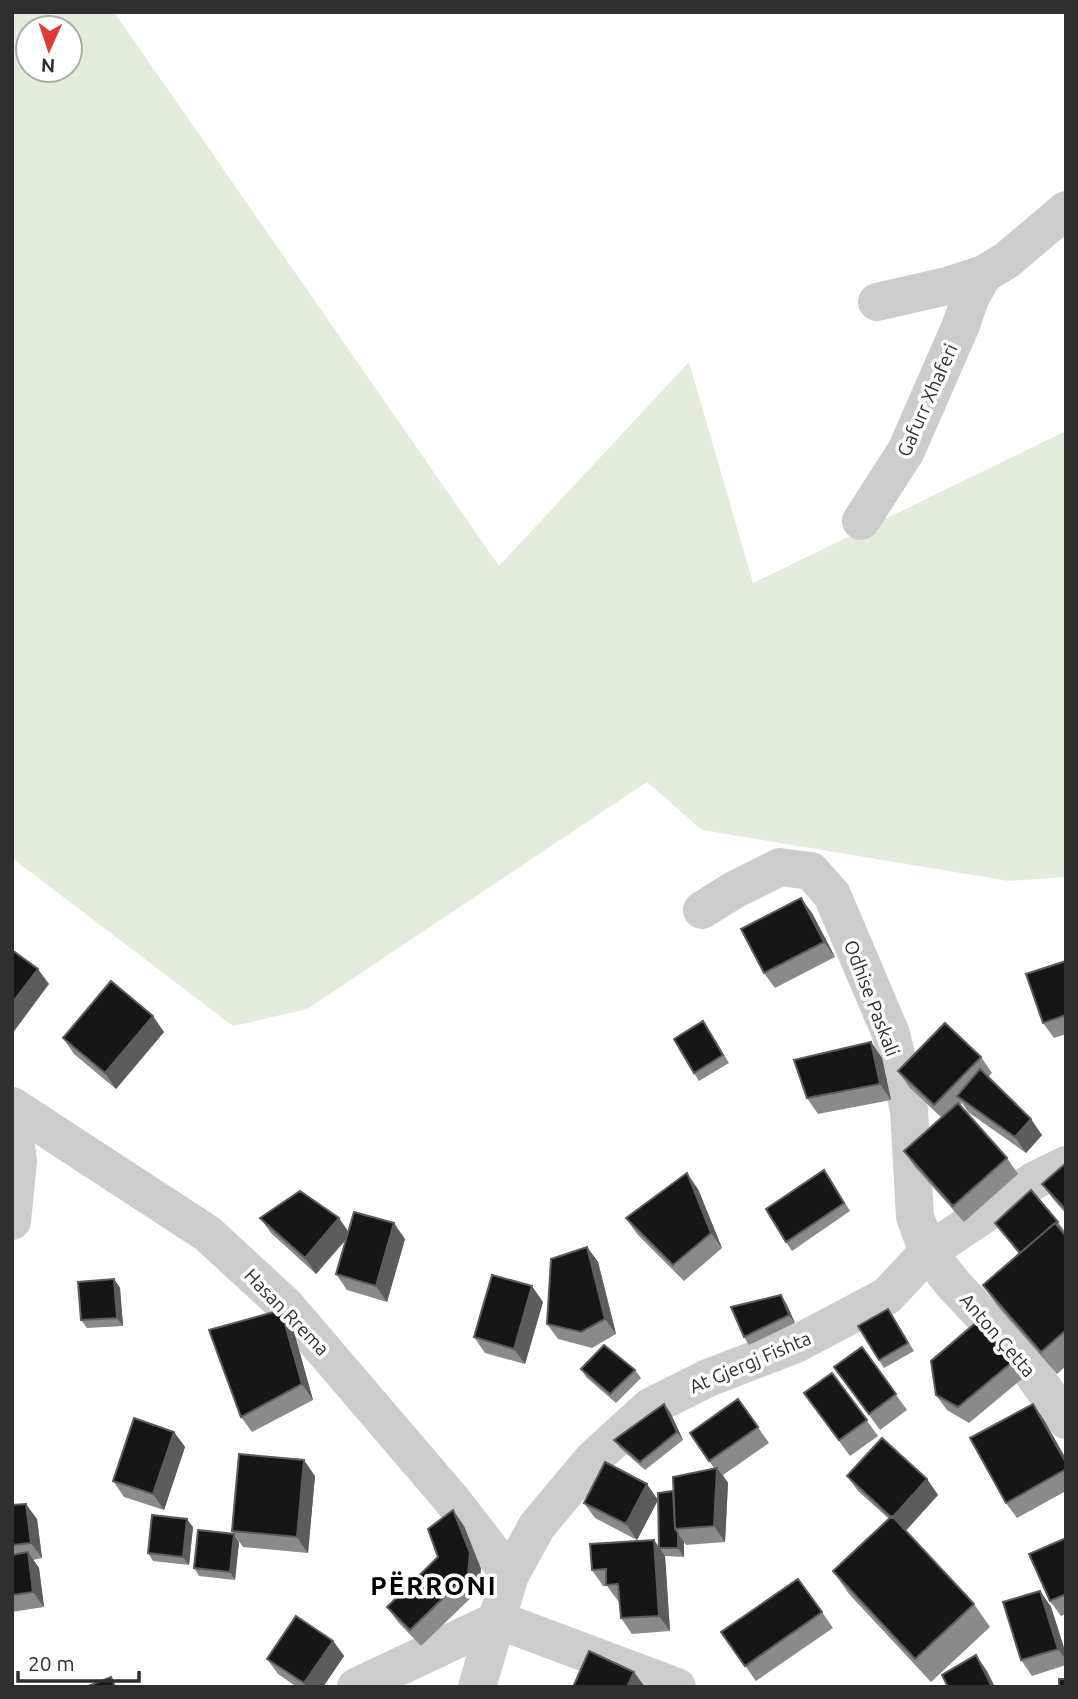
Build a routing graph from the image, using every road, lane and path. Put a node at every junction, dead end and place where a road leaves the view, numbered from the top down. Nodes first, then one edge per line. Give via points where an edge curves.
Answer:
1 (1066, 210) edge
2 (984, 274) junction
3 (877, 302) dead end
4 (862, 521) dead end
5 (702, 909) dead end
6 (12, 1106) edge
7 (12, 1115) edge
8 (1066, 1165) edge
9 (12, 1221) edge
10 (928, 1252) junction
11 (1066, 1420) edge
12 (510, 1575) junction
13 (498, 1620) junction
14 (356, 1687) edge
15 (477, 1687) edge
16 (677, 1687) edge

1 - 2 street, Gafurr Xhaferi
2 - 3 street, Gafurr Xhaferi
2 - 4 street, Gafurr Xhaferi via 906,451
5 - 10 street, Odhise Paskali via 780,867 811,871 832,895 891,1034 909,1110 915,1217
6 - 12 street, Hasan Rrema via 208,1234 286,1306
7 - 9 street via 18,1161
8 - 10 street, At Gjergj Fishta via 1035,1180
10 - 11 street, Anton Çetta via 1018,1353
10 - 12 street, At Gjergj Fishta via 887,1296 796,1344 708,1378 650,1407 593,1460 537,1526
12 - 13 street, At Gjergj Fishta
13 - 14 street
13 - 15 street, At Gjergj Fishta
13 - 16 street

